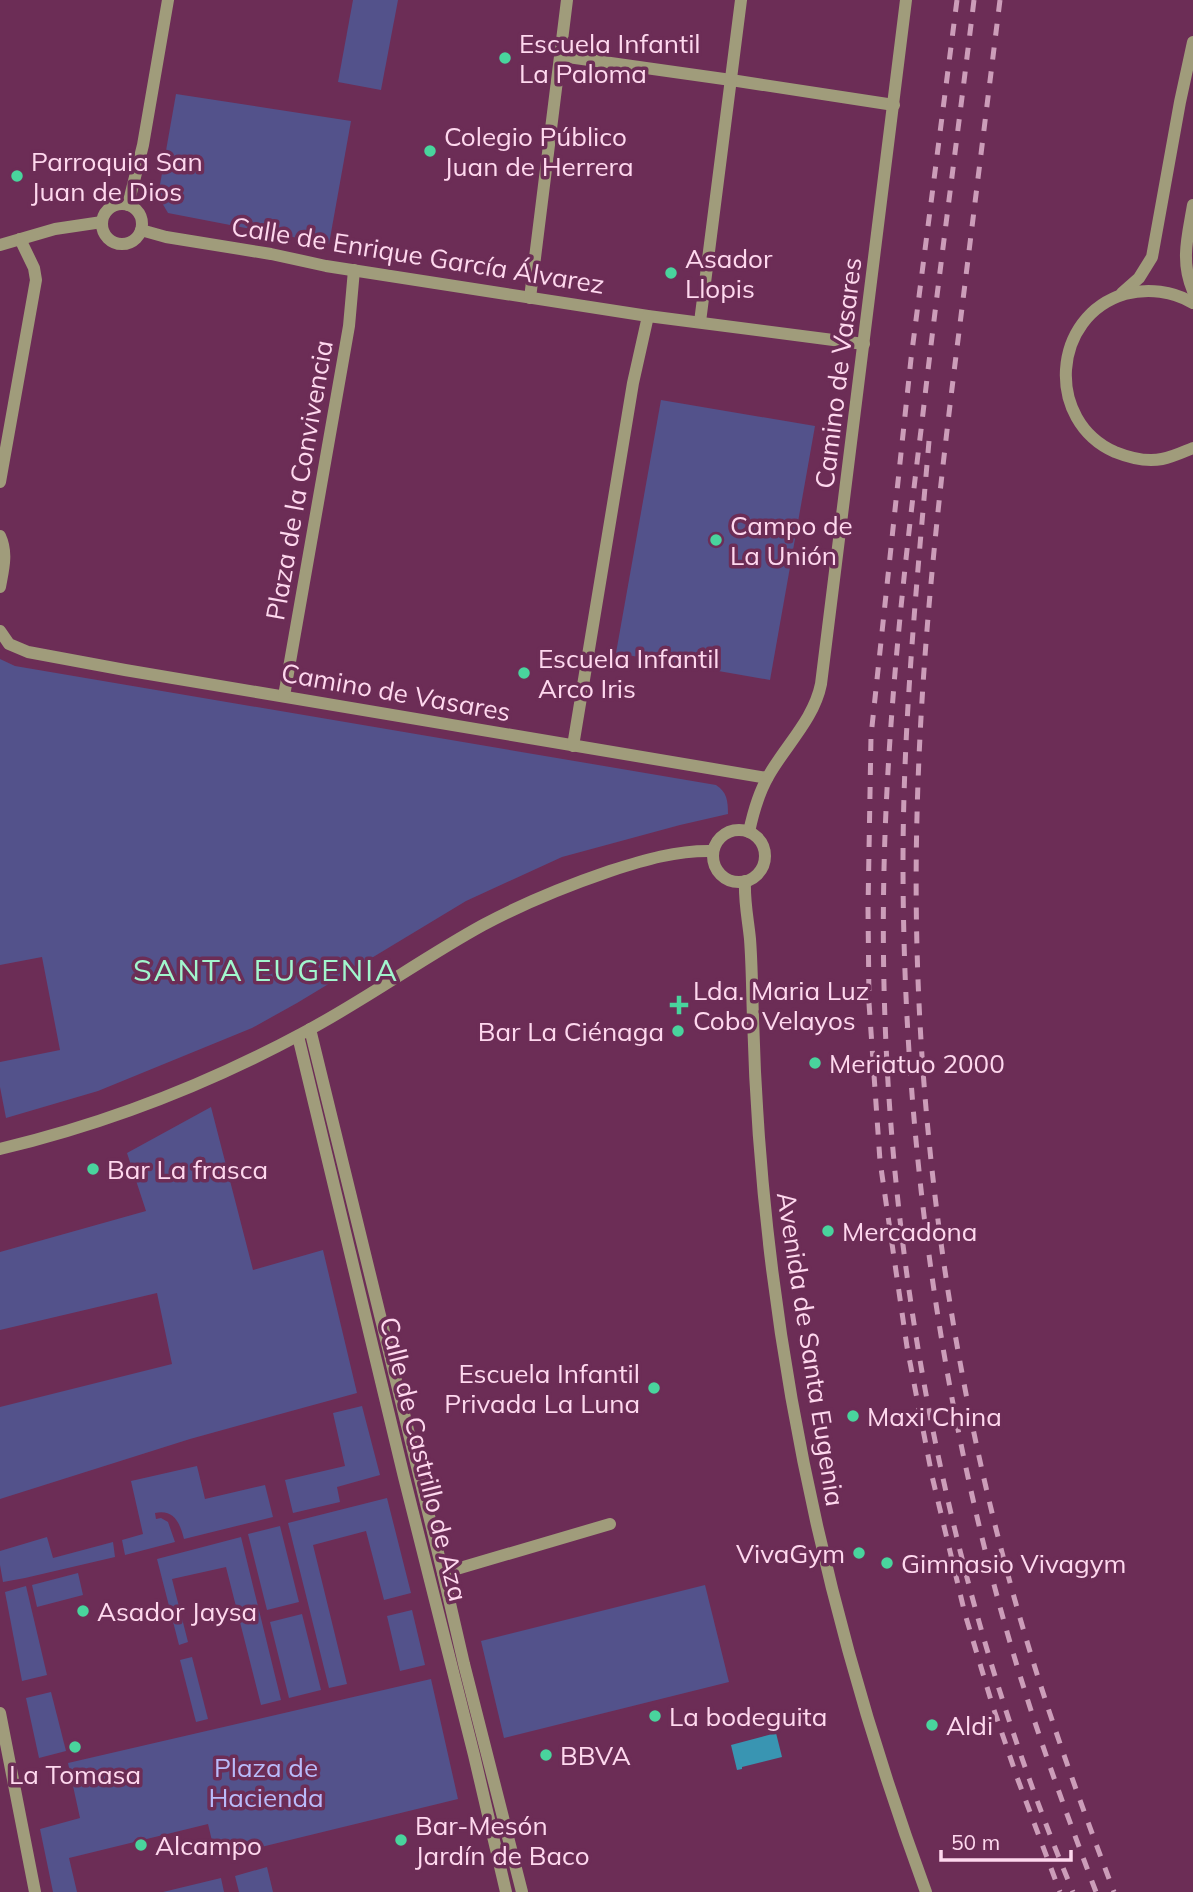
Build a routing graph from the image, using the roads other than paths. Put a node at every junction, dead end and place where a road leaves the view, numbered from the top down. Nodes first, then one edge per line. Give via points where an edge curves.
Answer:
1 (168, 0) edge
2 (567, 0) edge
3 (741, 0) edge
4 (906, 0) edge
5 (1193, 43) edge
6 (561, 56) junction
7 (731, 80) junction
8 (894, 105) junction
9 (128, 205) junction
10 (1193, 205) edge
11 (102, 222) junction
12 (141, 230) junction
13 (20, 239) junction
14 (0, 245) edge
15 (354, 270) junction
16 (1193, 291) edge
17 (1119, 296) junction
18 (530, 298) junction
19 (1193, 303) edge
20 (648, 316) junction
21 (700, 322) junction
22 (864, 344) junction
23 (1193, 448) edge
24 (1178, 454) junction
25 (1193, 456) edge
26 (0, 482) edge
27 (0, 536) edge
28 (0, 587) edge
29 (0, 631) edge
30 (284, 696) junction
31 (573, 746) junction
32 (767, 778) junction
33 (750, 832) junction
34 (713, 851) junction
35 (745, 881) junction
36 (304, 1032) junction
37 (0, 1149) edge
38 (610, 1524) dead end
39 (443, 1573) junction
40 (0, 1713) edge
41 (35, 1892) edge
42 (506, 1892) edge
43 (522, 1892) edge
44 (926, 1892) edge

1 - 9 street
2 - 6 street
3 - 7 street
4 - 8 street, Camino de Vasares
5 - 17 street via 1152,257 1139,278
6 - 7 street
6 - 18 street
7 - 8 street
7 - 21 street
8 - 22 street, Camino de Vasares
9 - 11 street via 111,208
9 - 12 street via 137,212
10 - 16 street via 1185,253
11 - 12 street via 105,234 115,243 127,243
11 - 13 street
12 - 15 street, Calle de Enrique García Álvarez
13 - 14 street
13 - 26 street via 36,280
15 - 18 street, Calle de Enrique García Álvarez
15 - 30 street, Plaza de la Convivencia via 349,326
17 - 19 street via 1152,291
17 - 24 street via 1102,305 1074,335 1065,371 1071,408 1093,439 1116,452 1141,459
18 - 20 street, Calle de Enrique García Álvarez
20 - 21 street, Calle de Enrique García Álvarez
20 - 31 street
21 - 22 street, Calle de Enrique García Álvarez
22 - 32 street, Camino de Vasares via 821,684 815,704
23 - 24 street
24 - 25 street
27 - 28 street via 5,553
29 - 30 street, Camino de Vasares via 9,644 28,652
30 - 31 street, Camino de Vasares
31 - 32 street, Camino de Vasares
32 - 33 street, Camino de Vasares
33 - 34 street via 723,834
33 - 35 street via 759,839 765,858 763,868
34 - 35 street via 718,872 728,880
34 - 36 street via 634,863 531,901 470,932
35 - 44 street, Avenida de Santa Eugenia via 758,1136 770,1259 803,1467 869,1722
36 - 37 street via 243,1064 139,1107
36 - 39 street, Calle de Castrillo de Aza
36 - 42 street, Calle de Castrillo de Aza via 404,1477
38 - 39 street, Calle de Castrillo de Aza
39 - 43 street, Calle de Castrillo de Aza
40 - 41 street

